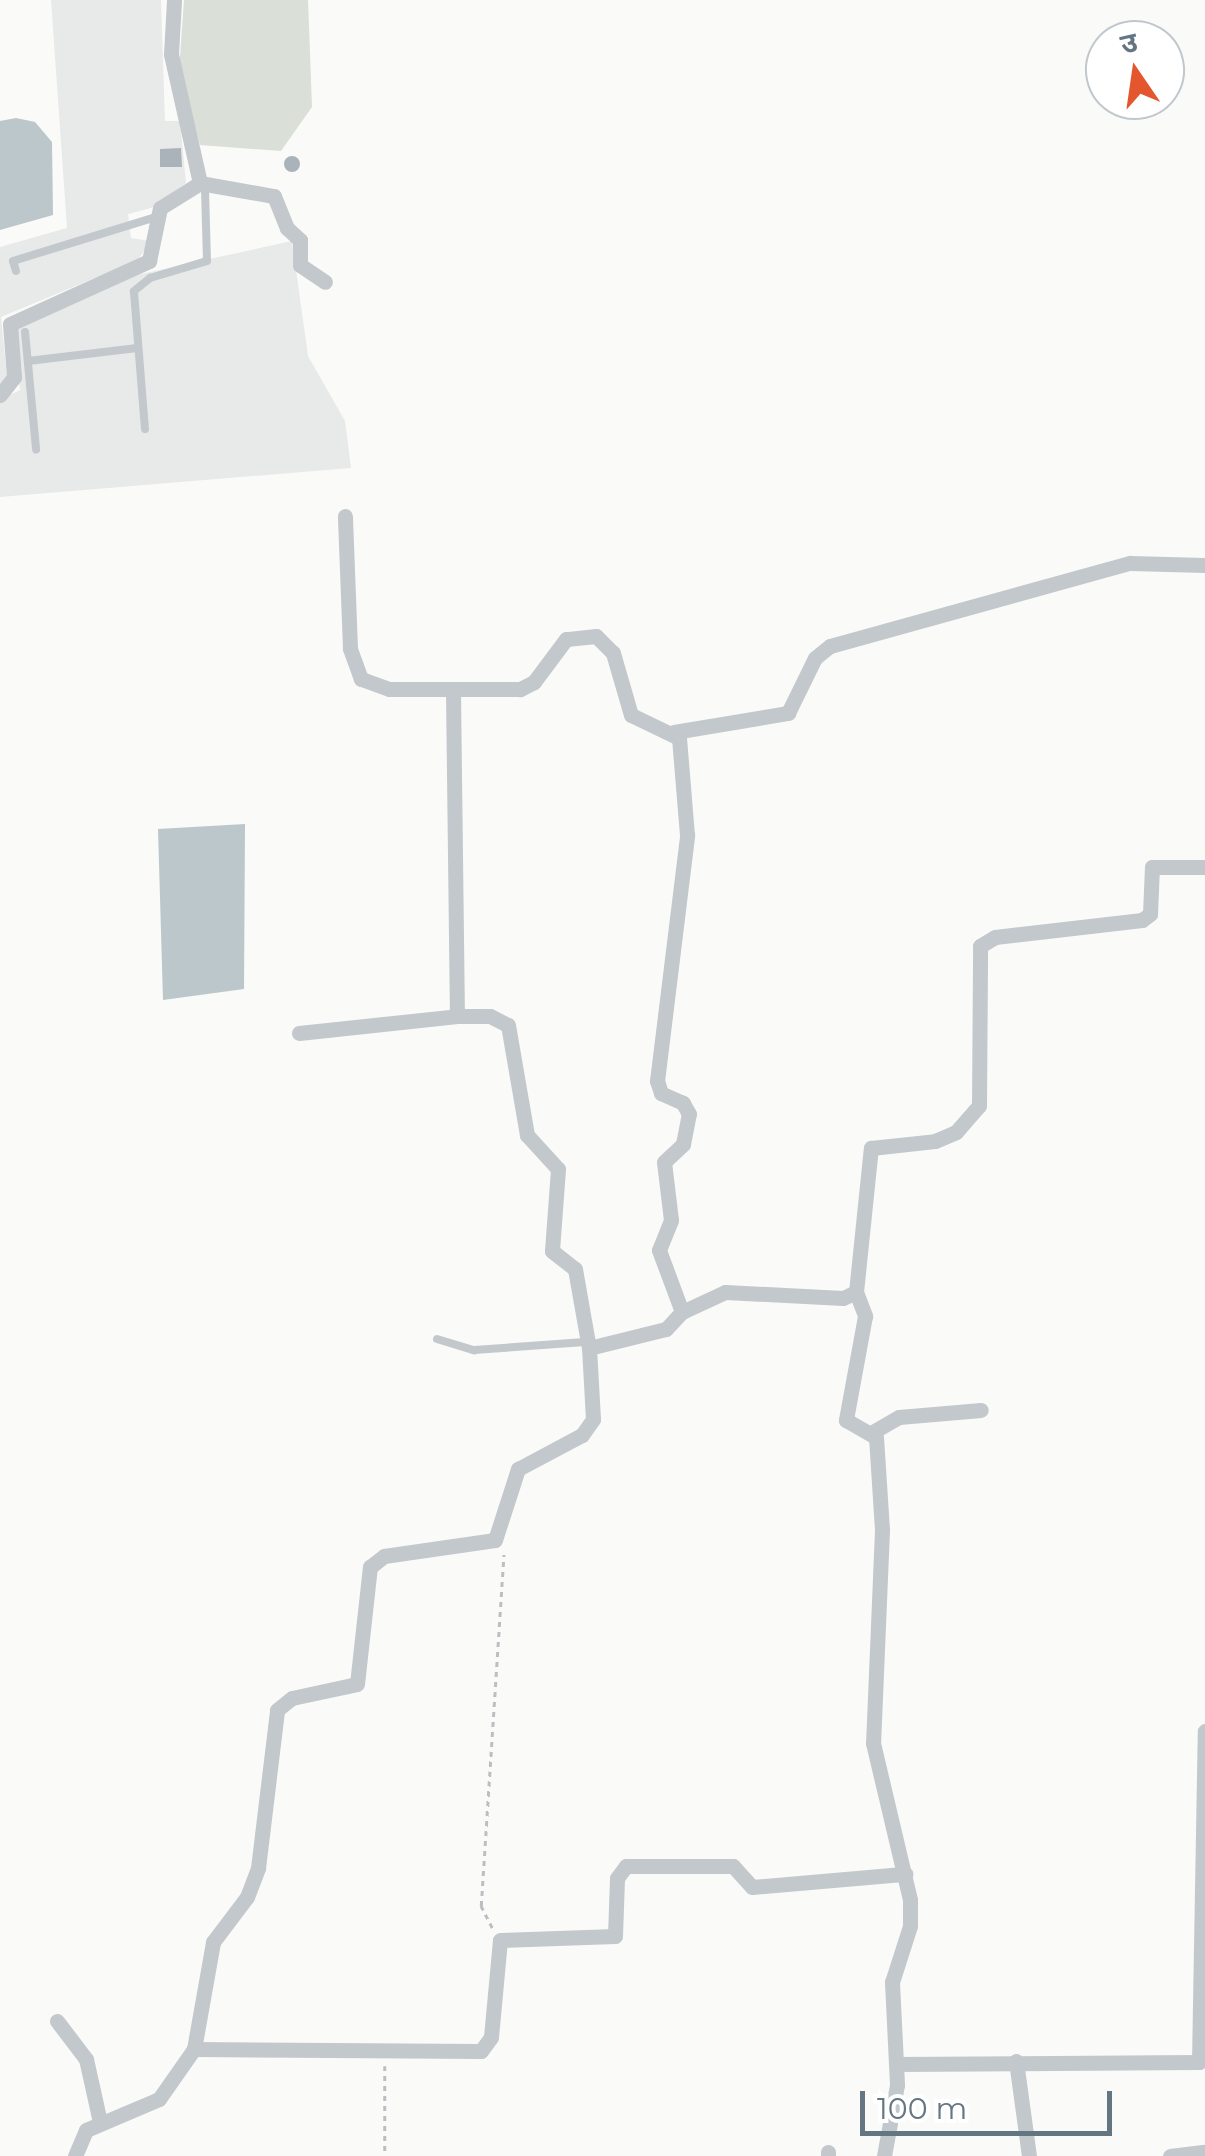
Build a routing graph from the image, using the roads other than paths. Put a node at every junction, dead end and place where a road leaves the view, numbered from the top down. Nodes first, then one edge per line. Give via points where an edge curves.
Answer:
1 (174, 0) edge
2 (202, 186) junction
3 (156, 216) junction
4 (16, 271) dead end
5 (325, 282) dead end
6 (25, 332) dead end
7 (136, 348) junction
8 (28, 360) junction
9 (0, 396) edge
10 (145, 429) dead end
11 (36, 449) dead end
12 (346, 516) dead end
13 (1205, 565) edge
14 (453, 692) junction
15 (674, 732) junction
16 (1205, 867) edge
17 (457, 1016) junction
18 (299, 1034) dead end
19 (856, 1292) junction
20 (682, 1312) junction
21 (437, 1338) dead end
22 (587, 1345) junction
23 (981, 1410) dead end
24 (871, 1433) junction
25 (1205, 1731) edge
26 (905, 1874) junction
27 (58, 2022) dead end
28 (194, 2049) junction
29 (1016, 2061) junction
30 (897, 2064) junction
31 (100, 2122) junction
32 (1205, 2152) edge
33 (74, 2156) edge
34 (884, 2156) edge
35 (1029, 2156) edge
36 (1170, 2156) edge

1 - 2 street via 171,54
2 - 3 street
2 - 5 street via 274,196 287,228 300,240 300,265
2 - 7 lane via 210,254 200,265 140,282 132,303
3 - 4 lane via 14,261
3 - 9 street via 149,262 10,324 14,378
6 - 8 lane
7 - 8 lane
7 - 10 lane
8 - 11 lane
12 - 14 street via 354,670 373,687
13 - 15 street via 1130,564 830,646 814,658 788,713
14 - 15 street via 520,689 534,682 566,639 596,636 613,653 631,715
14 - 17 street
15 - 20 street via 688,817 658,1081 661,1093 686,1106 688,1126 679,1151 664,1162 671,1220 659,1250
16 - 19 street via 1152,867 1150,914 1142,920 995,937 980,946 979,1106 956,1132 936,1141 871,1148
17 - 18 street
17 - 22 street via 490,1016 508,1025 527,1134 558,1169 551,1243 575,1270
19 - 20 street via 843,1298 725,1292
19 - 24 street via 865,1316 846,1420 852,1429
20 - 22 street via 666,1329
21 - 22 lane via 474,1350
22 - 28 street via 593,1420 582,1435 518,1469 501,1534 486,1544 376,1560 365,1578 357,1684 292,1698 276,1710 258,1868 247,1898 214,1942
23 - 24 street via 899,1417
24 - 26 street via 878,1446 883,1590 873,1744
25 - 29 street via 1199,2062
26 - 28 street via 752,1887 733,1866 626,1866 617,1878 614,1936 500,1940 486,2048
26 - 30 street via 910,1926 892,1982
27 - 31 street via 86,2060
28 - 31 street via 159,2099
29 - 30 street
29 - 35 street
30 - 34 street
31 - 33 street via 79,2138
32 - 36 street

